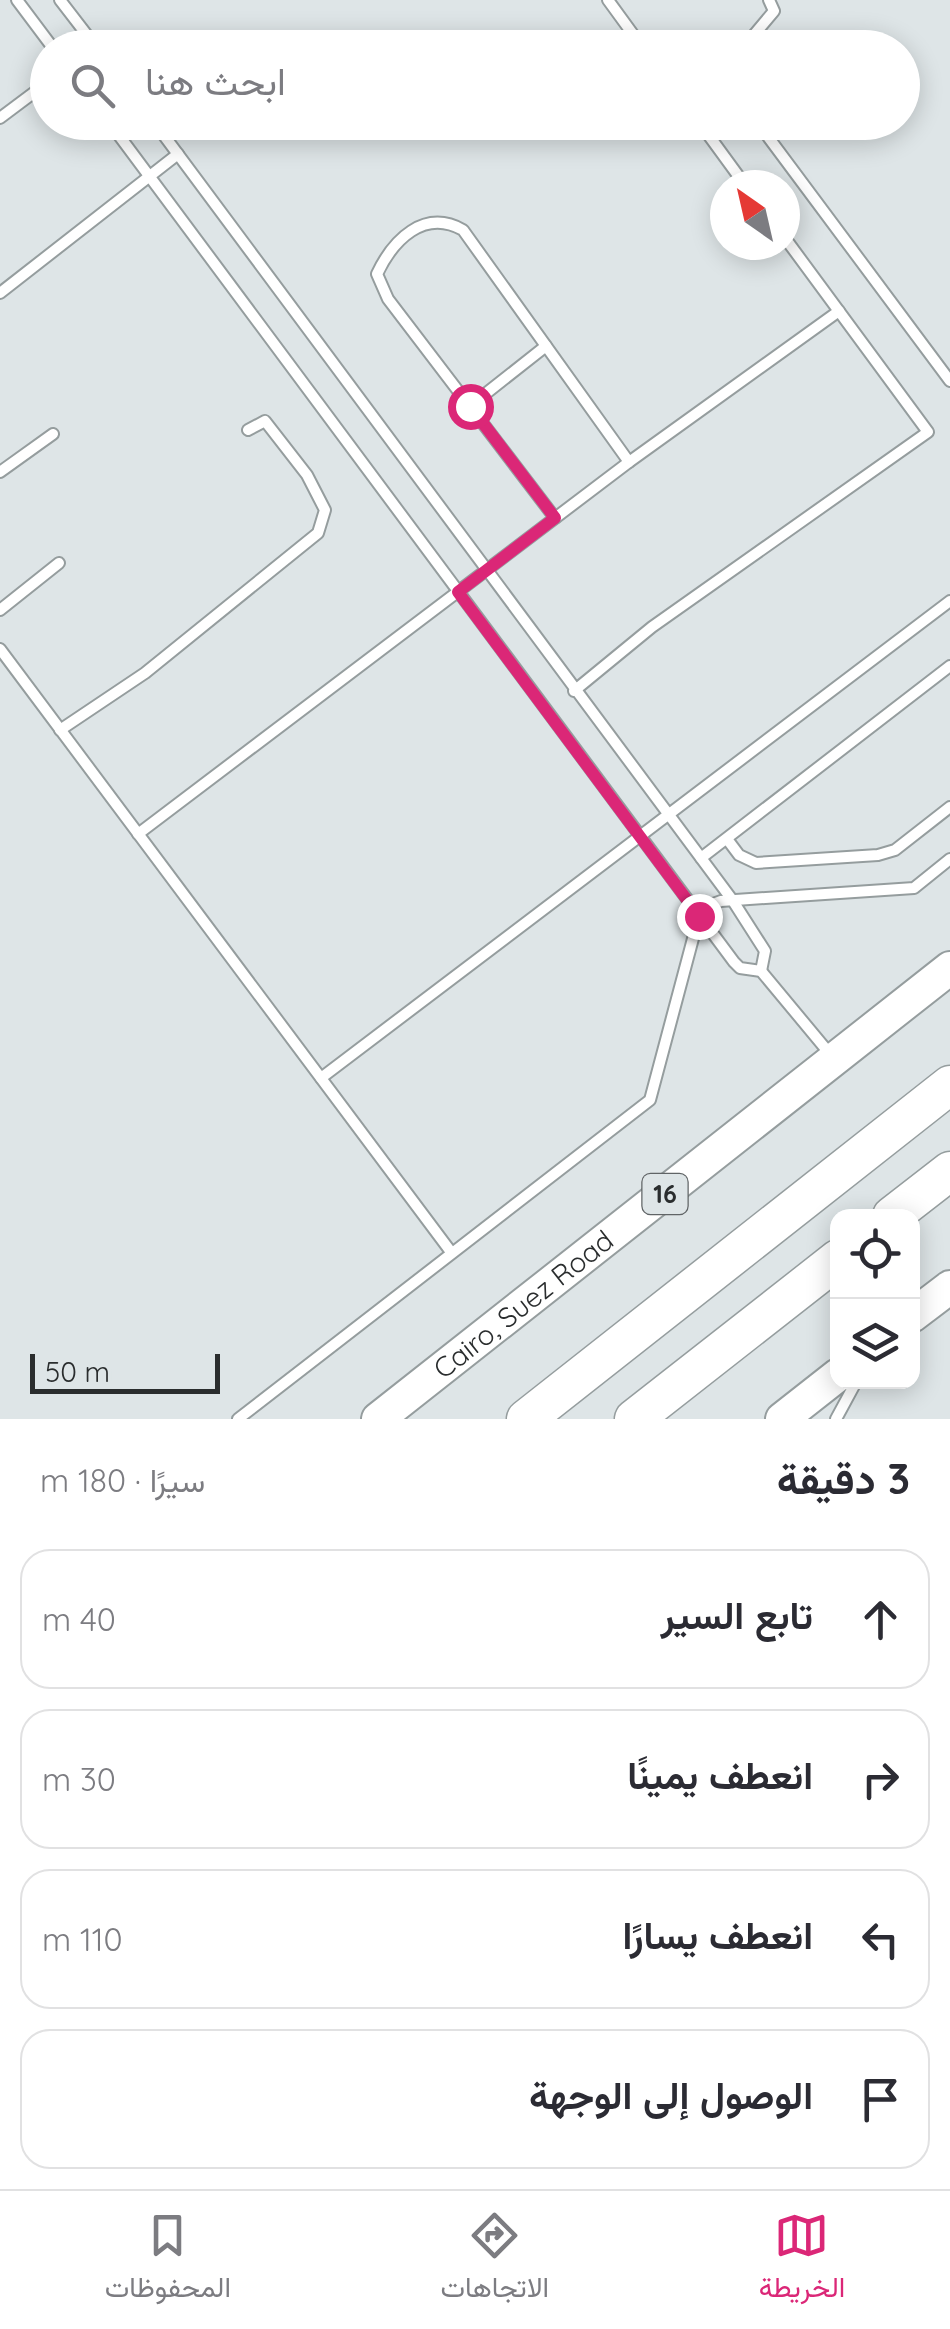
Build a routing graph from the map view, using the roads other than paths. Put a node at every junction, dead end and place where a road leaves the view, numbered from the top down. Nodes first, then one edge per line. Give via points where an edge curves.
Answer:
1 (18, 0) edge
2 (60, 0) edge
3 (608, 0) edge
4 (769, 0) edge
5 (40, 30) edge
6 (82, 30) edge
7 (630, 30) edge
8 (758, 30) edge
9 (30, 96) edge
10 (0, 118) edge
11 (122, 140) edge
12 (168, 140) edge
13 (712, 140) edge
14 (770, 140) edge
15 (178, 154) junction
16 (735, 170) edge
17 (149, 176) junction
18 (800, 259) edge
19 (0, 294) edge
20 (839, 312) junction
21 (546, 346) junction
22 (950, 381) edge
23 (470, 406) junction
24 (248, 430) dead end
25 (52, 434) dead end
26 (629, 462) junction
27 (0, 472) edge
28 (555, 518) junction
29 (59, 564) dead end
30 (485, 570) junction
31 (458, 592) junction
32 (950, 601) edge
33 (0, 610) edge
34 (0, 649) edge
35 (950, 666) edge
36 (574, 691) junction
37 (60, 730) junction
38 (950, 807) edge
39 (668, 815) junction
40 (138, 834) junction
41 (639, 836) junction
42 (726, 839) junction
43 (701, 858) junction
44 (950, 860) edge
45 (734, 900) junction
46 (699, 916) junction
47 (760, 971) junction
48 (947, 971) edge
49 (836, 1060) junction
50 (321, 1078) junction
51 (950, 1085) edge
52 (950, 1171) edge
53 (901, 1209) edge
54 (451, 1252) junction
55 (830, 1265) edge
56 (950, 1287) edge
57 (920, 1310) edge
58 (830, 1381) edge
59 (852, 1389) edge
60 (238, 1419) edge
61 (378, 1419) edge
62 (526, 1419) edge
63 (634, 1419) edge
64 (782, 1419) edge
65 (836, 1419) edge

1 - 5 lane
2 - 6 lane
3 - 7 lane
4 - 8 lane via 774,11
9 - 10 lane
11 - 17 lane
12 - 15 lane
13 - 16 lane
14 - 22 lane
15 - 17 lane
15 - 30 lane
17 - 19 lane
17 - 31 lane
18 - 20 lane
20 - 26 lane
20 - 36 lane via 928,432
21 - 23 lane
21 - 23 lane via 463,230 450,222 425,224 401,236 377,274 388,299
21 - 26 lane
23 - 28 lane
24 - 37 lane via 265,421 308,475 325,510 318,533 145,673
25 - 27 lane
26 - 28 lane
28 - 30 lane
29 - 33 lane
30 - 31 lane
30 - 36 lane
31 - 40 lane
31 - 41 lane
32 - 39 lane
34 - 37 lane
35 - 42 lane
36 - 39 lane
37 - 40 lane
38 - 42 lane via 896,850 878,855 756,862
39 - 41 lane
39 - 43 lane
40 - 50 lane
41 - 46 lane
41 - 50 lane
42 - 43 lane
43 - 45 lane
44 - 45 lane via 914,888
45 - 46 lane via 712,903
45 - 47 lane via 765,951
46 - 47 lane via 740,968
46 - 54 lane via 650,1100
47 - 49 lane
48 - 49 main road, Cairo, Suez Road / 16
49 - 61 main road, Cairo, Suez Road / 16
50 - 54 lane
51 - 62 highway
52 - 53 highway
54 - 60 lane
55 - 63 highway
56 - 57 main road
58 - 64 main road
59 - 65 lane

